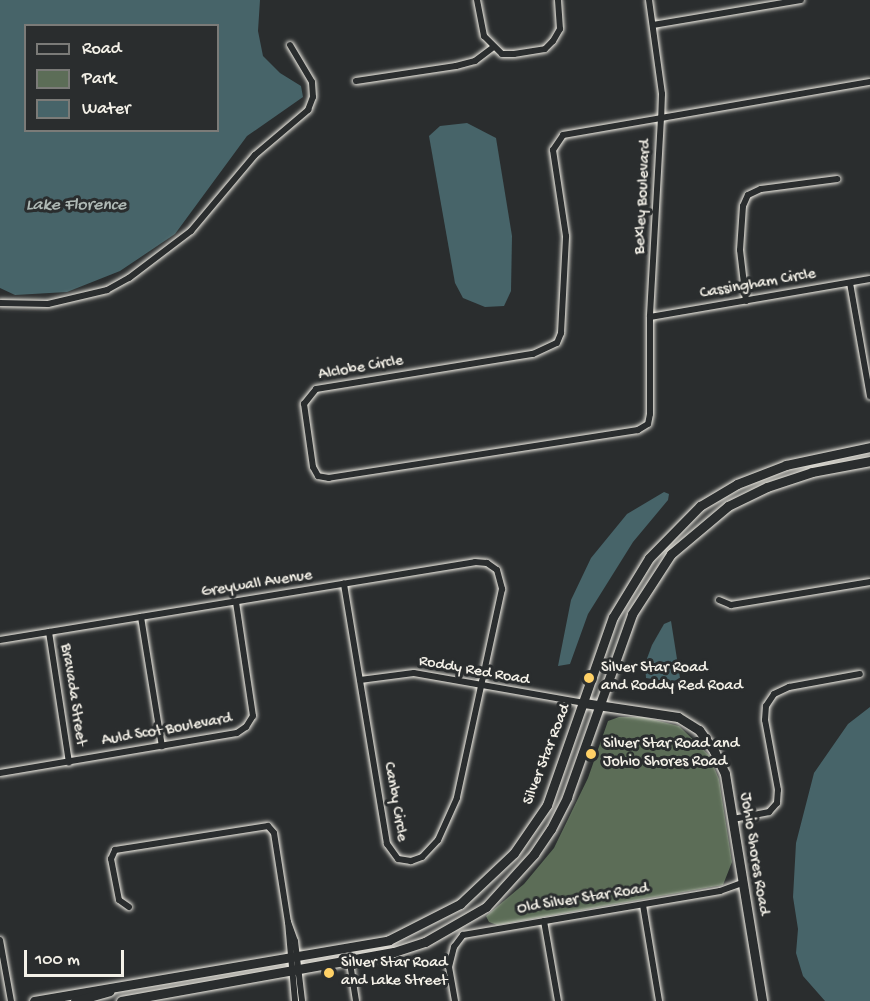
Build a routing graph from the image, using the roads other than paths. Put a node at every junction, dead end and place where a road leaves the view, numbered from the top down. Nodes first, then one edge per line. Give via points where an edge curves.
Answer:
1 (477, 0) edge
2 (558, 0) edge
3 (649, 0) edge
4 (801, 0) edge
5 (653, 26) junction
6 (290, 45) dead end
7 (492, 48) junction
8 (356, 81) dead end
9 (870, 82) edge
10 (661, 118) junction
11 (837, 179) dead end
12 (870, 279) edge
13 (850, 283) junction
14 (747, 301) junction
15 (0, 303) edge
16 (650, 317) junction
17 (870, 396) edge
18 (870, 447) edge
19 (870, 455) edge
20 (870, 461) edge
21 (776, 483) junction
22 (870, 582) edge
23 (344, 584) junction
24 (502, 589) joint
25 (719, 600) dead end
26 (236, 602) junction
27 (141, 617) junction
28 (48, 632) junction
29 (0, 640) edge
30 (860, 674) dead end
31 (360, 680) junction
32 (482, 686) junction
33 (584, 703) junction
34 (600, 704) junction
35 (162, 746) junction
36 (69, 762) junction
37 (0, 773) edge
38 (733, 819) junction
39 (742, 883) junction
40 (643, 904) junction
41 (129, 907) dead end
42 (544, 921) junction
43 (0, 940) edge
44 (293, 958) junction
45 (350, 963) junction
46 (294, 972) junction
47 (117, 987) junction
48 (11, 1001) edge
49 (34, 1001) edge
50 (75, 1001) edge
51 (121, 1001) edge
52 (295, 1001) edge
53 (302, 1001) edge
54 (356, 1001) edge
55 (455, 1001) edge
56 (558, 1001) edge
57 (659, 1001) edge
58 (762, 1001) edge

1 - 7 street via 483,36
2 - 7 street via 560,29 545,49 502,54
3 - 5 street, Bexley Boulevard
4 - 5 street
5 - 10 street, Bexley Boulevard via 661,75
6 - 15 street via 312,82 313,97 308,110 255,155 191,231 129,278 106,290 48,304
7 - 8 street via 475,61 456,66
9 - 10 street
10 - 16 street, Bexley Boulevard
10 - 16 street, Alclobe Circle via 563,135 555,141 566,236 561,333 557,343 533,354 316,388 304,404 313,467 318,476 329,478 638,430 648,424 650,414
11 - 14 street via 761,189 748,195 743,206 740,249
12 - 13 street, Cassingham Circle
13 - 14 street, Cassingham Circle
13 - 17 street
14 - 16 street, Cassingham Circle
18 - 33 main road, Silver Star Road via 786,465 737,484 700,506 649,558 629,588 613,617
19 - 21 main road via 787,474
20 - 21 main road, Silver Star Road
21 - 34 main road, Silver Star Road via 728,506 671,554 633,614
22 - 25 street via 731,605
23 - 24 street, Greywall Avenue via 475,562 487,563 497,570
23 - 26 street, Greywall Avenue
23 - 31 street, Canby Circle
24 - 32 street, Canby Circle
26 - 27 street, Greywall Avenue
26 - 35 street, Auld Scot Boulevard via 253,716 237,734
27 - 28 street, Greywall Avenue
27 - 35 street
28 - 29 street, Greywall Avenue
28 - 36 street, Bravada Street
30 - 38 street via 789,687 774,694 766,706 765,720 777,803 769,812
31 - 32 street, Roddy Red Road via 414,673
31 - 32 street, Canby Circle via 387,844 398,859 411,861 422,856 448,822
32 - 33 street, Roddy Red Road
33 - 34 main road, Johio Shores Road
33 - 44 main road, Silver Star Road via 547,805 514,853 460,904 389,940
34 - 38 main road, Johio Shores Road via 678,717 699,730 725,774
34 - 45 main road, Silver Star Road via 567,797 551,829 486,907 425,942
35 - 36 street, Auld Scot Boulevard
36 - 37 street, Auld Scot Boulevard
38 - 39 main road, Johio Shores Road
39 - 40 street, Old Silver Star Road via 720,891
39 - 58 main road, Johio Shores Road
40 - 42 street, Old Silver Star Road
40 - 57 street
41 - 44 street via 119,900 111,859 115,850 268,826 274,832
42 - 55 street, Old Silver Star Road via 463,935 454,947 449,967
42 - 56 street
43 - 48 street
44 - 46 street
44 - 47 main road, Silver Star Road
45 - 46 main road, Silver Star Road
45 - 54 street
46 - 51 main road, Silver Star Road
46 - 52 street
46 - 53 street
47 - 49 main road, Silver Star Road
47 - 50 main road via 99,997

